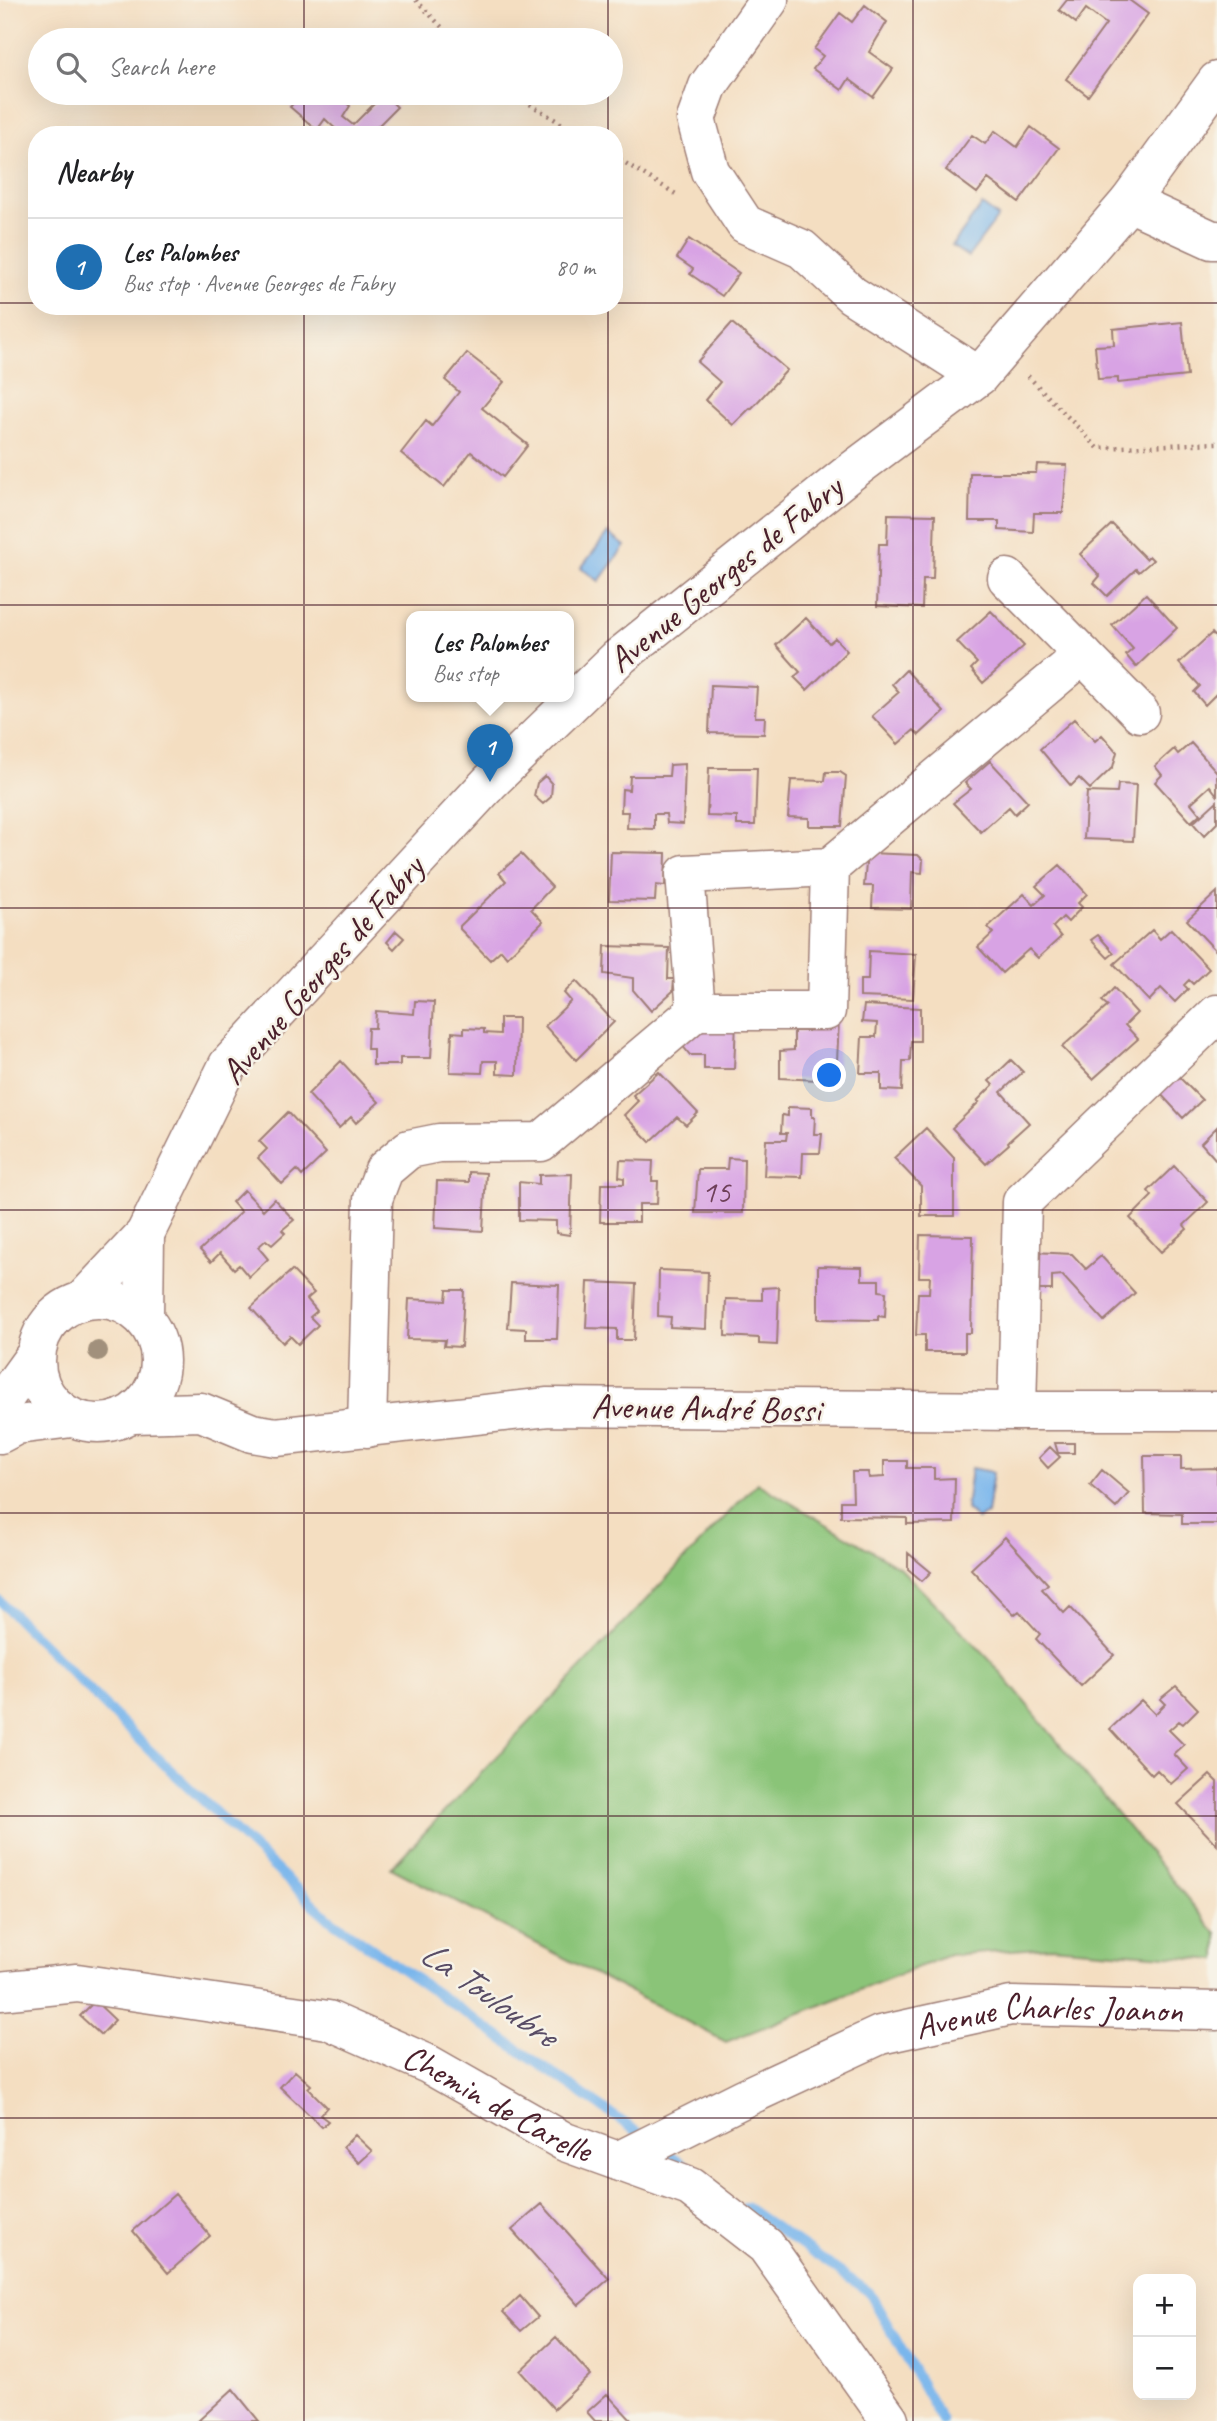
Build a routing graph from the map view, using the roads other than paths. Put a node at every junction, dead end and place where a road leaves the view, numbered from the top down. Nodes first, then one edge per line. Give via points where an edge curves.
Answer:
1 (769, 0) edge
2 (1217, 81) edge
3 (1129, 202) junction
4 (1217, 240) edge
5 (991, 363) junction
6 (1007, 579) dead end
7 (1083, 655) junction
8 (574, 701) edge
9 (573, 702) edge
10 (1140, 713) dead end
11 (830, 867) junction
12 (696, 1012) junction
13 (1217, 1014) edge
14 (145, 1234) junction
15 (84, 1299) junction
16 (144, 1317) junction
17 (36, 1354) junction
18 (162, 1366) junction
19 (0, 1404) edge
20 (1017, 1411) junction
21 (1217, 1411) edge
22 (201, 1412) junction
23 (134, 1414) junction
24 (72, 1418) junction
25 (368, 1428) junction
26 (0, 1434) edge
27 (0, 1991) edge
28 (1217, 2011) edge
29 (618, 2161) junction
30 (889, 2419) edge

1 - 5 street via 708,86 696,119 710,171 725,196 745,224 802,249 852,295
2 - 3 street, Avenue Georges de Fabry
3 - 4 street
3 - 5 street, Avenue Georges de Fabry
5 - 8 street, Avenue Georges de Fabry via 618,658
6 - 7 street
7 - 10 street
7 - 11 street
9 - 14 street, Avenue Georges de Fabry via 490,782 229,1065
11 - 12 street via 826,1011
11 - 12 street via 685,874
12 - 25 street via 541,1142 439,1143 409,1149 384,1171 373,1199
13 - 20 street via 1022,1202
14 - 15 street, Avenue Georges de Fabry
14 - 16 street, Avenue Georges de Fabry
15 - 16 street via 117,1300
15 - 17 street via 60,1310 43,1329
16 - 18 street via 158,1340
17 - 19 street
17 - 24 street via 38,1381 52,1403
18 - 22 street, Avenue André Bossi
18 - 23 street via 153,1393
20 - 21 street, Avenue André Bossi
20 - 25 street, Avenue André Bossi via 548,1407
22 - 23 street, Avenue André Bossi
22 - 25 street, Avenue André Bossi via 252,1433 276,1437
23 - 24 street via 93,1424
24 - 26 street via 17,1425
27 - 29 street, Chemin de Carelle via 77,1983 328,2020 428,2064 565,2142
28 - 29 street, Avenue Charles Joanon via 1012,2006 880,2035
29 - 30 street, Chemin de Carelle via 691,2186 766,2246

